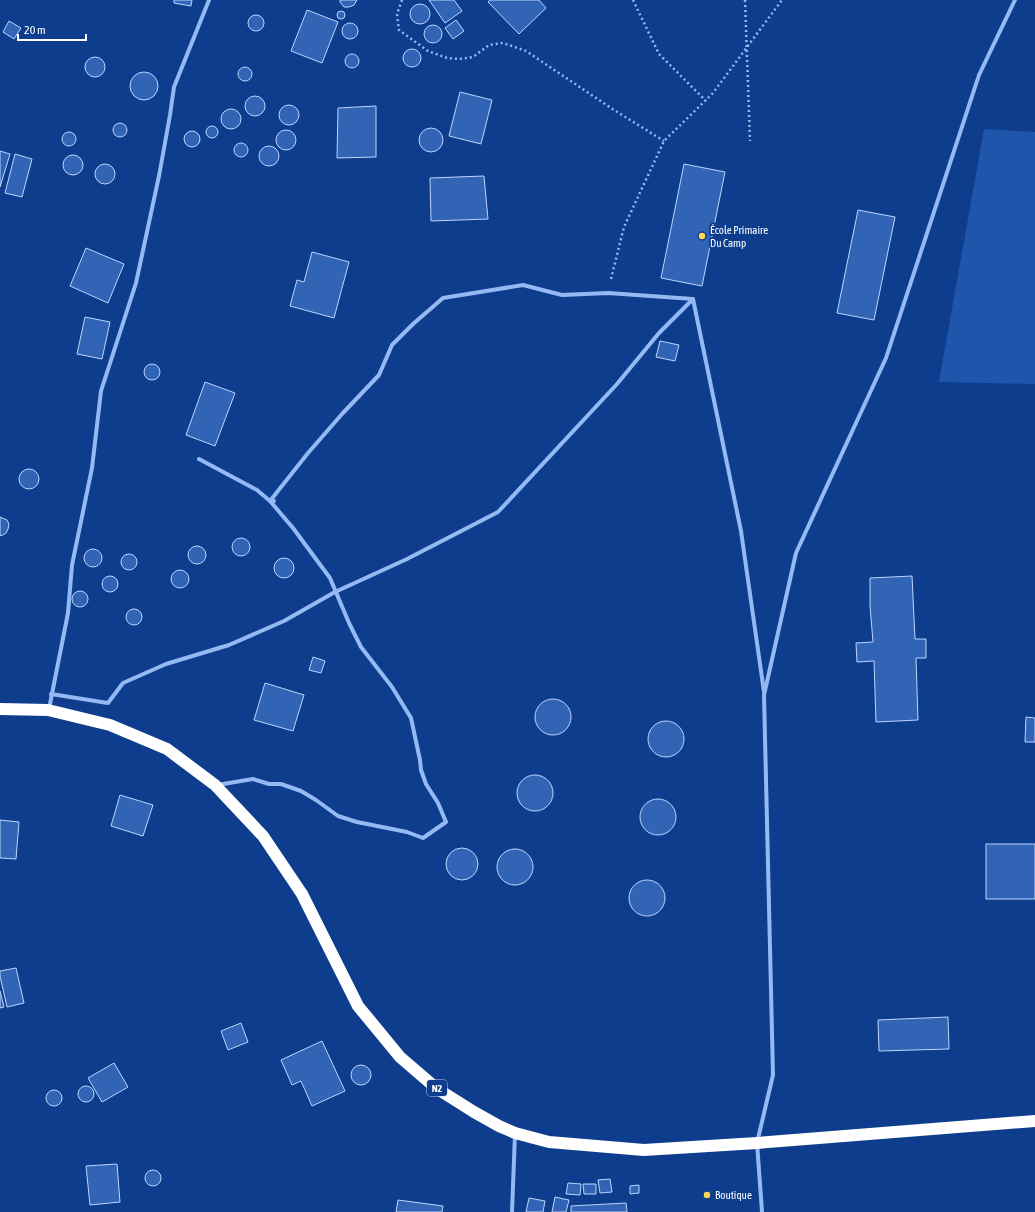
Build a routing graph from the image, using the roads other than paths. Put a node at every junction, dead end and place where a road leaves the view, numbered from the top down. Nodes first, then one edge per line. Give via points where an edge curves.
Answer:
1 (209, 0) edge
2 (1015, 0) edge
3 (693, 299) junction
4 (199, 459) dead end
5 (272, 501) junction
6 (335, 592) junction
7 (52, 694) junction
8 (764, 694) junction
9 (0, 708) edge
10 (48, 710) junction
11 (216, 785) junction
12 (1035, 1121) edge
13 (515, 1133) junction
14 (757, 1143) junction
15 (512, 1212) edge
16 (762, 1212) edge

1 - 7 street via 174,87 136,283 101,391 92,468 72,565 68,613
2 - 8 street via 979,75 886,358 796,553
3 - 5 street via 608,292 562,295 523,285 443,298 392,345 379,375 312,447
3 - 6 street via 659,333 617,384 498,512 407,559
3 - 8 street via 741,531
4 - 5 street via 257,490
5 - 6 street via 326,572
6 - 7 street via 284,621 229,645 166,664 123,683 108,703
6 - 11 street via 361,647 392,687 411,718 421,770 446,822 423,838 338,816 301,791 281,784 269,784 253,779
7 - 10 street
8 - 14 street via 773,1075
9 - 10 highway, N2
10 - 11 highway, N2 via 110,726 167,749
11 - 13 highway, N2 via 264,836 302,894 358,1006 400,1057 436,1088 474,1112
12 - 14 highway, N2
13 - 14 highway, N2 via 550,1142 644,1150
13 - 15 street
14 - 16 street

